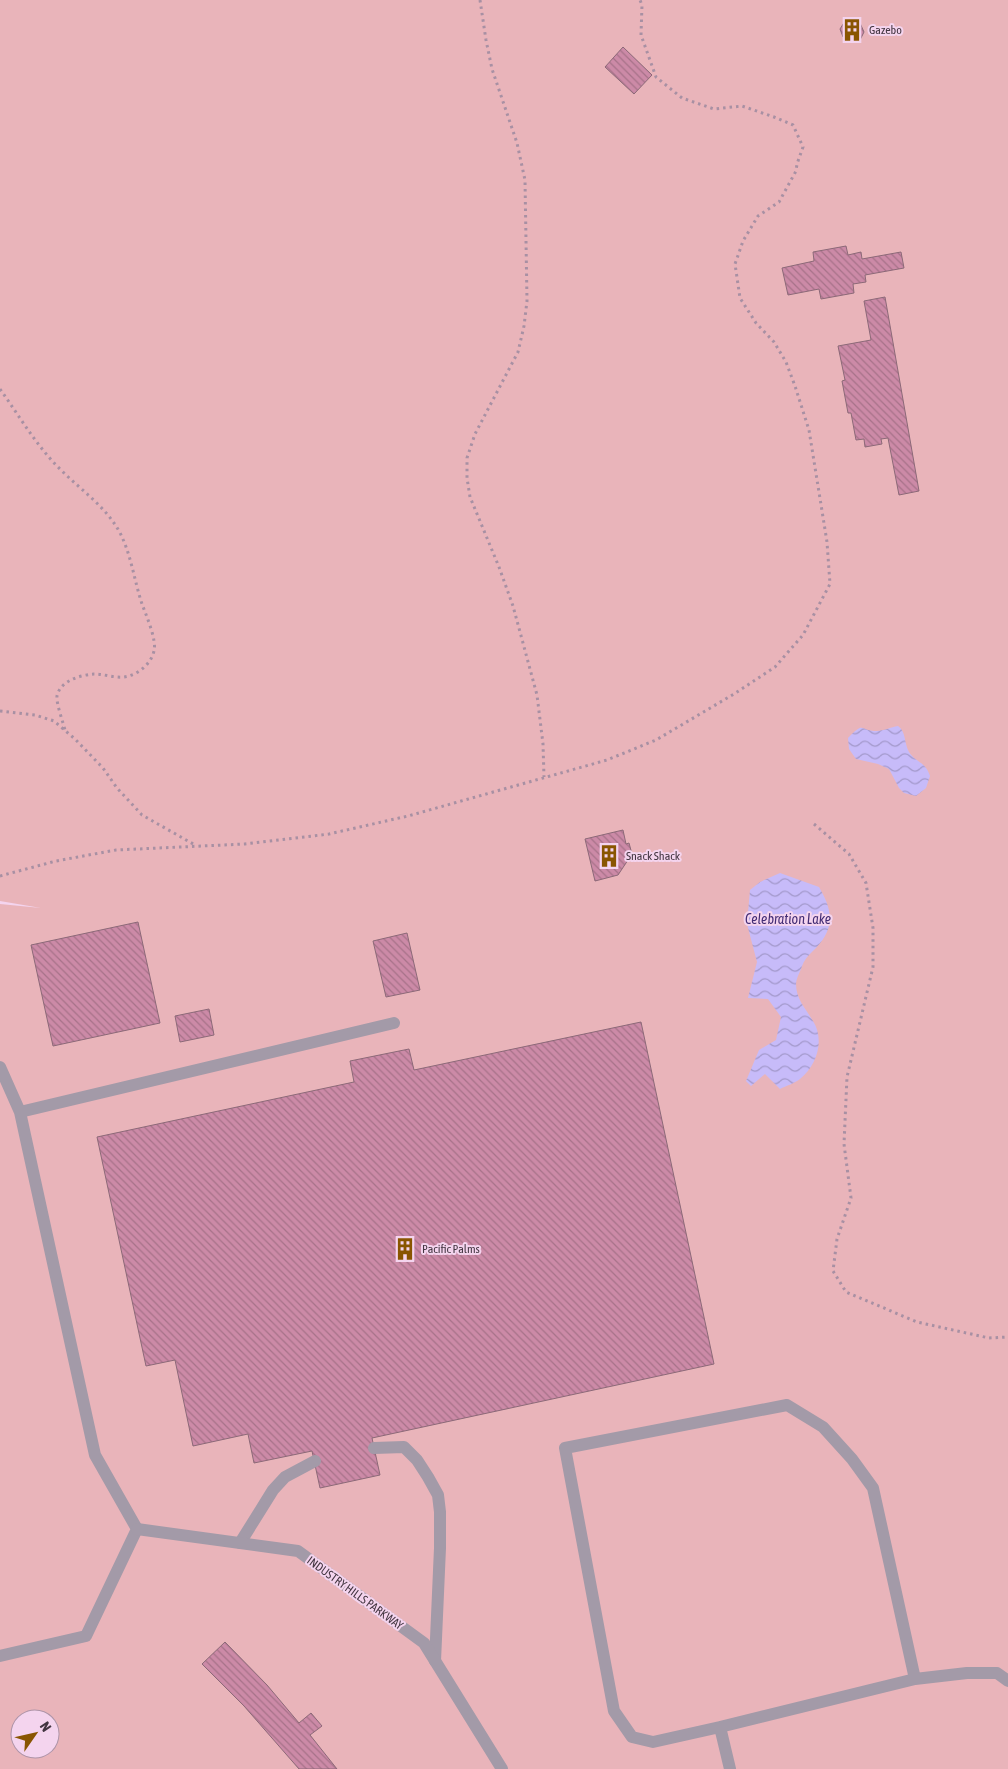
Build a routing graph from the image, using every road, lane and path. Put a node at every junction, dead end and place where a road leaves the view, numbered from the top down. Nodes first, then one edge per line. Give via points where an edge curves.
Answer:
1 (480, 0) edge
2 (640, 0) edge
3 (0, 389) edge
4 (0, 711) edge
5 (65, 730) junction
6 (544, 777) junction
7 (814, 824) dead end
8 (196, 845) junction
9 (0, 876) edge
10 (394, 1023) dead end
11 (0, 1067) edge
12 (20, 1112) junction
13 (1008, 1337) edge
14 (374, 1448) dead end
15 (315, 1461) dead end
16 (138, 1529) junction
17 (240, 1543) junction
18 (0, 1656) edge
19 (435, 1661) junction
20 (915, 1679) junction
21 (1008, 1681) edge
22 (720, 1727) junction
23 (502, 1769) edge
24 (730, 1769) edge

1 - 6 path via 492,69 517,143 525,180 526,301 518,352 475,434 467,458 466,478 470,497 513,606 538,696
2 - 6 path via 641,35 656,76 682,98 714,109 742,106 793,125 803,147 796,171 779,202 758,216 743,241 735,264 740,298 786,362 809,430 827,542 830,584 803,635 775,667 656,740 607,760
3 - 5 path via 30,434 61,470 100,504 119,532 155,648 151,661 125,677 93,674 63,685 57,697
4 - 5 path via 35,715 54,721
5 - 8 path via 103,768 142,815
6 - 8 path via 408,816 329,834 245,844
7 - 13 path via 849,854 866,883 874,928 873,967 847,1077 844,1144 851,1198 837,1239 833,1271 846,1292 917,1322 989,1338
8 - 9 path via 116,850
10 - 12 street
11 - 12 street
12 - 16 street via 95,1455
14 - 19 street via 404,1447 418,1460 438,1495 440,1548
15 - 17 street via 285,1477 273,1490
16 - 17 street, INDUSTRY HILLS PARKWAY
16 - 18 street via 86,1636
17 - 19 street, INDUSTRY HILLS PARKWAY via 298,1551 424,1643
19 - 23 street, INDUSTRY HILLS PARKWAY
20 - 21 street via 997,1673
20 - 22 street
20 - 22 street via 873,1488 823,1427 787,1405 565,1448 614,1711 632,1737 653,1742
22 - 24 street

